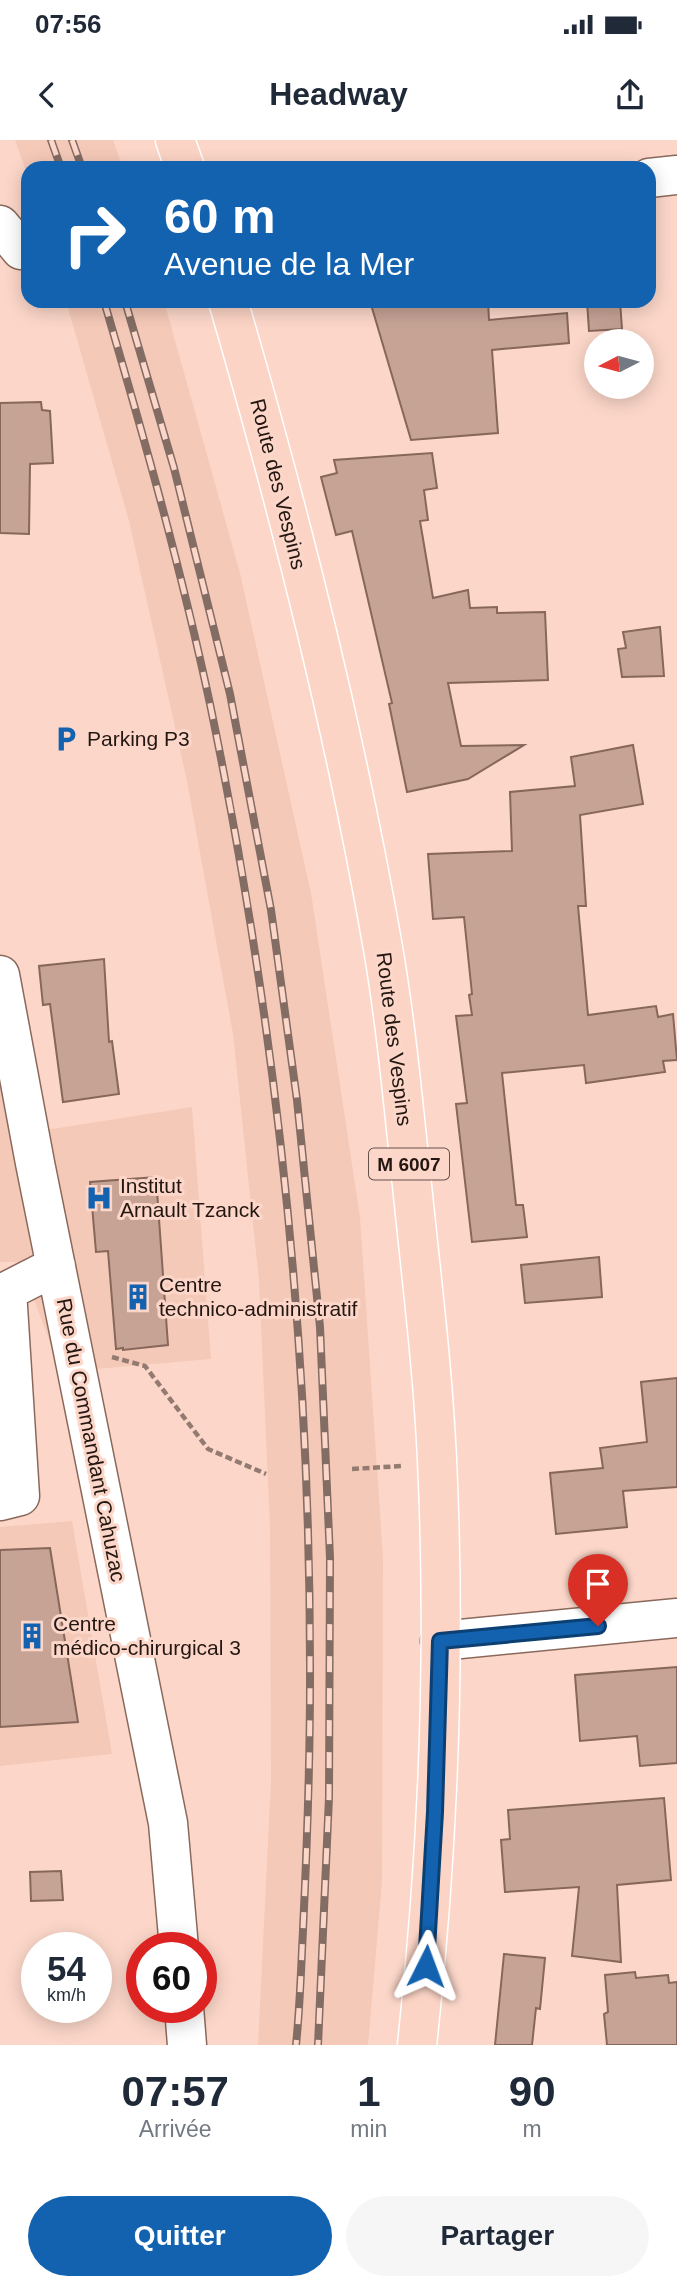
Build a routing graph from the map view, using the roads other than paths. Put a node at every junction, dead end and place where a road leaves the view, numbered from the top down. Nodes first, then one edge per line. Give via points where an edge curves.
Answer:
1 (174, 140) edge
2 (182, 161) edge
3 (677, 175) edge
4 (656, 176) edge
5 (230, 308) edge
6 (0, 975) edge
7 (56, 1266) junction
8 (0, 1501) edge
9 (677, 1618) edge
10 (440, 1641) junction
11 (178, 1932) edge
12 (185, 2023) edge
13 (187, 2045) edge
14 (417, 2045) edge

1 - 2 main road
3 - 4 street
5 - 10 main road, Route des Vespins / M 6007 via 302,578 353,793 384,952 432,1375
6 - 7 street, Rue du Commandant Cahuzac
7 - 8 street via 7,1292 20,1496
7 - 11 street, Rue du Commandant Cahuzac via 168,1823
9 - 10 street
10 - 14 main road, Route des Vespins / M 6007 via 435,1812
12 - 13 street

